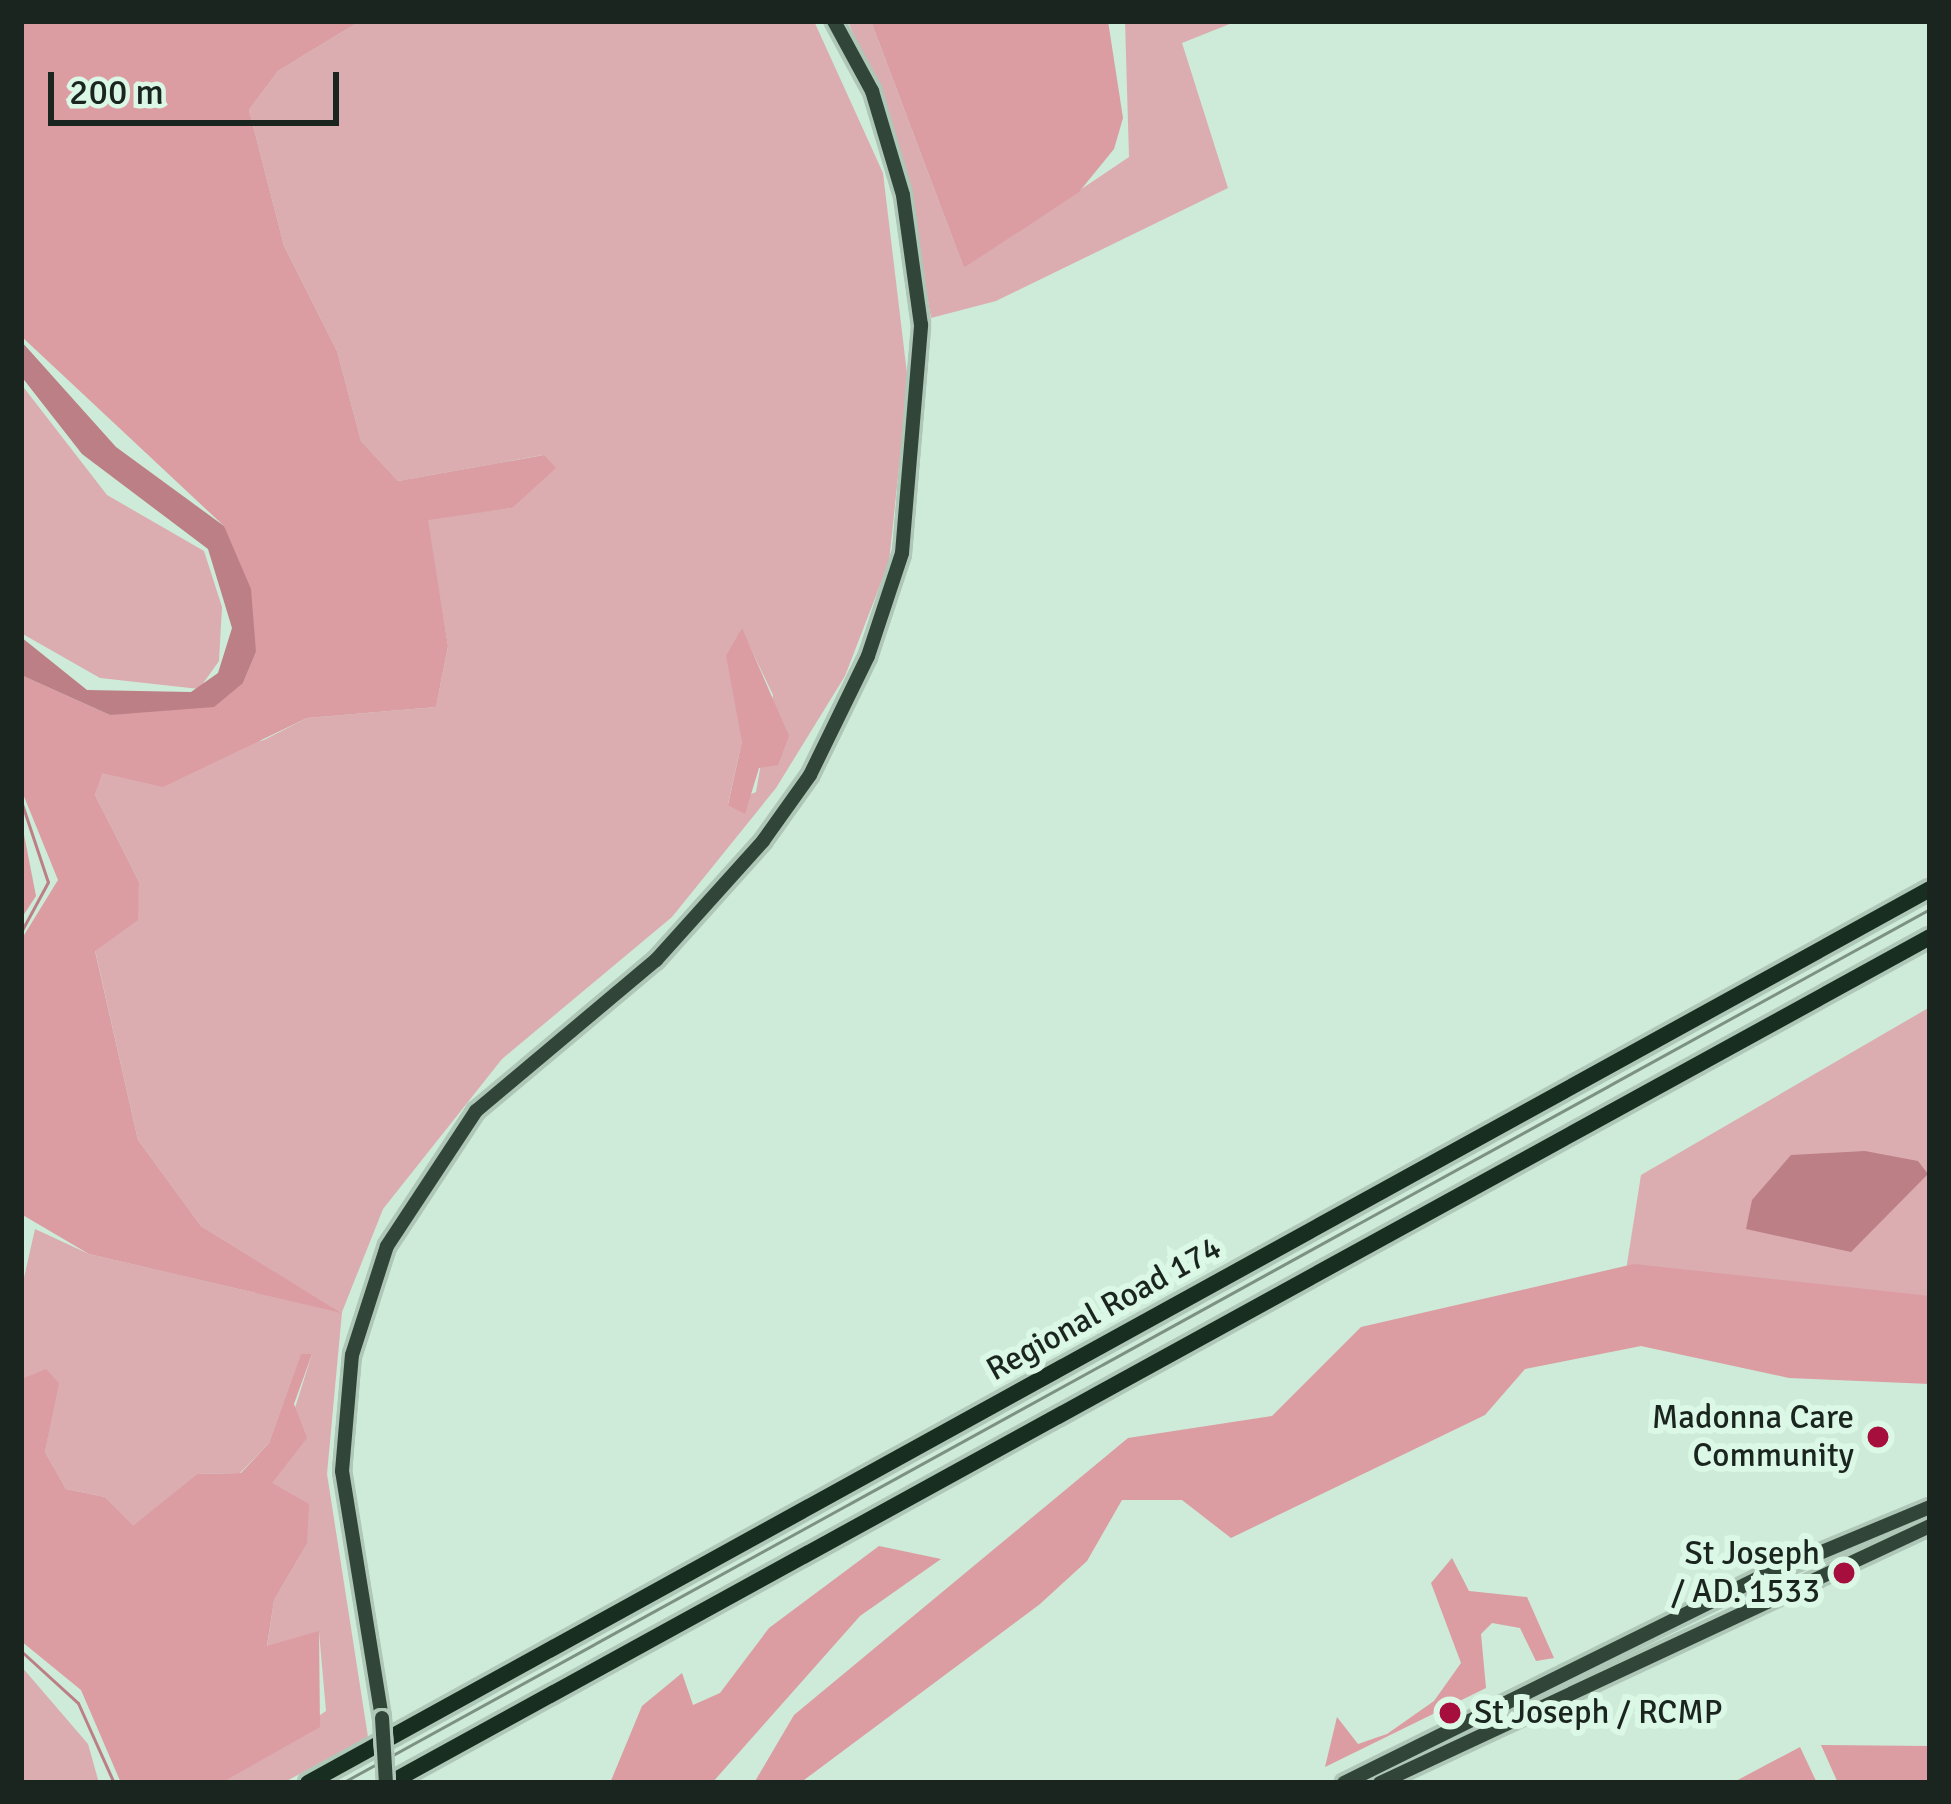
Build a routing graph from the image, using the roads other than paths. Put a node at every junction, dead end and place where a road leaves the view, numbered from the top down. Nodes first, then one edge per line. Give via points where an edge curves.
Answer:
1 (834, 21) edge
2 (1930, 889) edge
3 (1930, 937) edge
4 (1930, 1507) edge
5 (1930, 1526) edge
6 (1864, 1534) junction
7 (1872, 1549) junction
8 (1637, 1637) junction
9 (1646, 1653) junction
10 (308, 1783) edge
11 (388, 1783) edge
12 (1344, 1783) edge
13 (1380, 1783) edge

1 - 11 main road, bridge via 890,151 921,325 920,434 902,553 849,696 763,841 656,960 476,1111 387,1246 352,1355 341,1471
2 - 10 highway, Regional Road 174
3 - 11 highway
4 - 6 main road
5 - 7 main road
6 - 7 main road
6 - 8 main road
7 - 9 main road
8 - 9 main road
8 - 12 main road
9 - 13 main road

